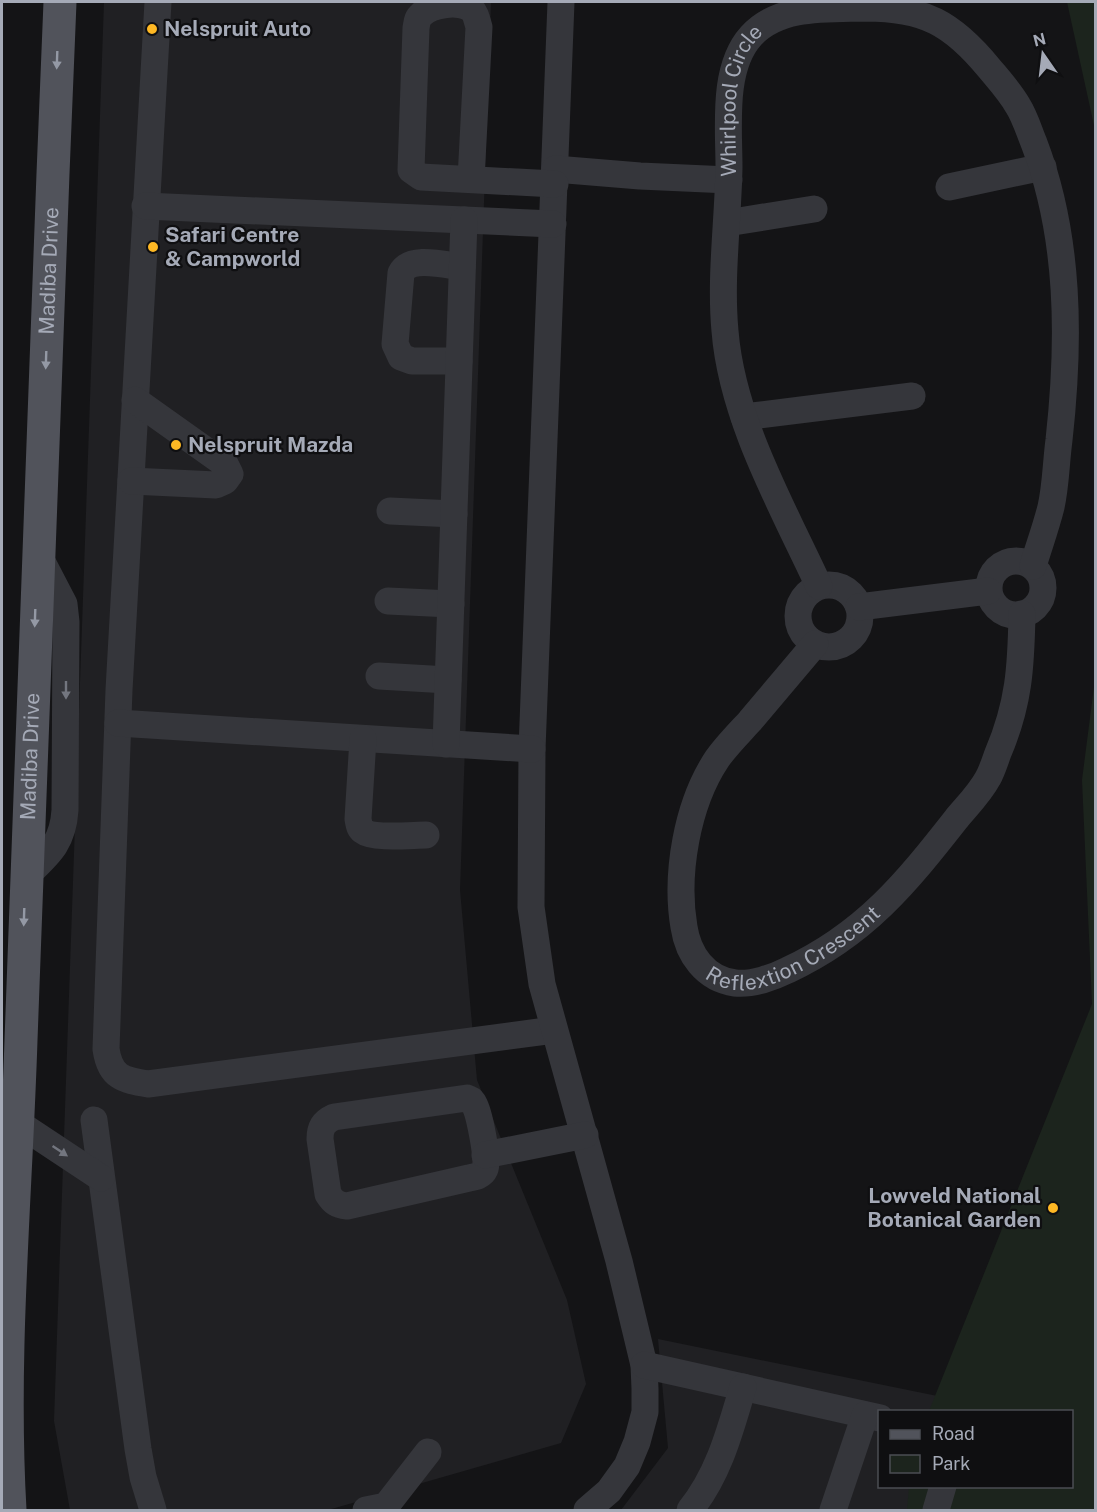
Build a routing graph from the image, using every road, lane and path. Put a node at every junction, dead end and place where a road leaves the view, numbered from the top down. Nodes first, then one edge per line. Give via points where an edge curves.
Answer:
1 (60, 2) edge
2 (158, 2) edge
3 (561, 2) edge
4 (1043, 166) junction
5 (555, 176) junction
6 (471, 179) junction
7 (729, 180) junction
8 (949, 187) dead end
9 (146, 206) junction
10 (814, 210) dead end
11 (464, 220) junction
12 (728, 223) junction
13 (553, 224) junction
14 (462, 267) junction
15 (459, 361) junction
16 (912, 396) dead end
17 (135, 400) junction
18 (744, 417) junction
19 (130, 481) junction
20 (390, 511) dead end
21 (454, 514) junction
22 (1033, 566) junction
23 (819, 586) junction
24 (988, 591) junction
25 (388, 601) dead end
26 (451, 604) junction
27 (859, 607) junction
28 (1022, 614) junction
29 (815, 644) junction
30 (379, 676) dead end
31 (448, 680) junction
32 (118, 723) junction
33 (363, 739) junction
34 (446, 744) junction
35 (532, 749) junction
36 (426, 835) dead end
37 (554, 1030) junction
38 (94, 1120) dead end
39 (18, 1123) junction
40 (585, 1135) junction
41 (485, 1155) junction
42 (101, 1178) junction
43 (644, 1365) junction
44 (742, 1387) junction
45 (872, 1416) edge
46 (428, 1452) dead end
47 (942, 1488) edge
48 (380, 1509) edge
49 (10, 1510) edge
50 (153, 1510) edge
51 (587, 1510) edge
52 (690, 1510) edge
53 (833, 1510) edge
54 (936, 1510) edge

1 -> 39 main road, Madiba Drive
2 - 9 street
3 - 5 street
4 - 7 street, Whirlpool Circle via 1020,108 970,45 954,33 916,12 893,8 822,9 775,18 762,25 741,48 733,67 729,107
4 - 8 street
4 - 22 street, Whirlpool Circle via 1059,247 1066,330 1052,503
5 - 6 street
5 - 7 street
5 - 13 street
6 - 6 street via 479,27 469,6 446,3 434,6 418,19 410,165 413,173 421,177
7 - 12 street, Whirlpool Circle
9 - 11 street
9 - 17 street
10 - 12 street
11 - 13 street
11 - 14 street
12 - 18 street, Whirlpool Circle via 723,271 725,333
13 - 35 street
14 - 15 street
14 - 15 street via 414,263 402,269 395,344 401,357 412,361
15 - 21 street
16 - 18 street
17 - 19 street
17 - 19 street via 225,464 230,474 216,485
18 - 23 street, Whirlpool Circle
19 - 32 street
20 - 21 street
21 - 26 street
22 - 24 street via 1007,561 988,581
22 - 28 street via 1044,589 1037,605
23 - 27 street via 830,584 848,591
23 - 29 street via 802,598 797,619 806,638
24 - 27 street
24 - 28 street via 990,600 1004,613
25 - 26 street
26 - 31 street
27 - 29 street via 858,627 846,642 826,647
28 - 29 street, Reflextion Crescent via 1022,659 1016,701 988,779 906,882 873,915 821,953 794,967 766,978 736,983 703,968 690,951 684,931 681,874 696,801 717,759
30 - 31 street
31 - 34 street
32 - 33 street
32 - 37 street via 106,1049 113,1071 148,1084
33 - 34 street
33 - 36 street via 358,819 361,829 375,835
34 - 35 street
35 - 37 street via 531,907 542,984
37 - 40 street
38 - 42 street
39 -> 42 street
39 - 49 main road, Madiba Drive via 6,1382
40 - 41 street
40 - 43 street
41 - 41 street via 476,1108 467,1098 334,1117 320,1131 328,1194 342,1205 477,1176 485,1169
42 - 50 street via 138,1449
43 - 44 street
43 - 51 street via 645,1412 637,1442 618,1480
44 - 45 street
44 - 52 street via 727,1443 713,1476
45 - 53 street
46 - 48 street
47 - 54 street

